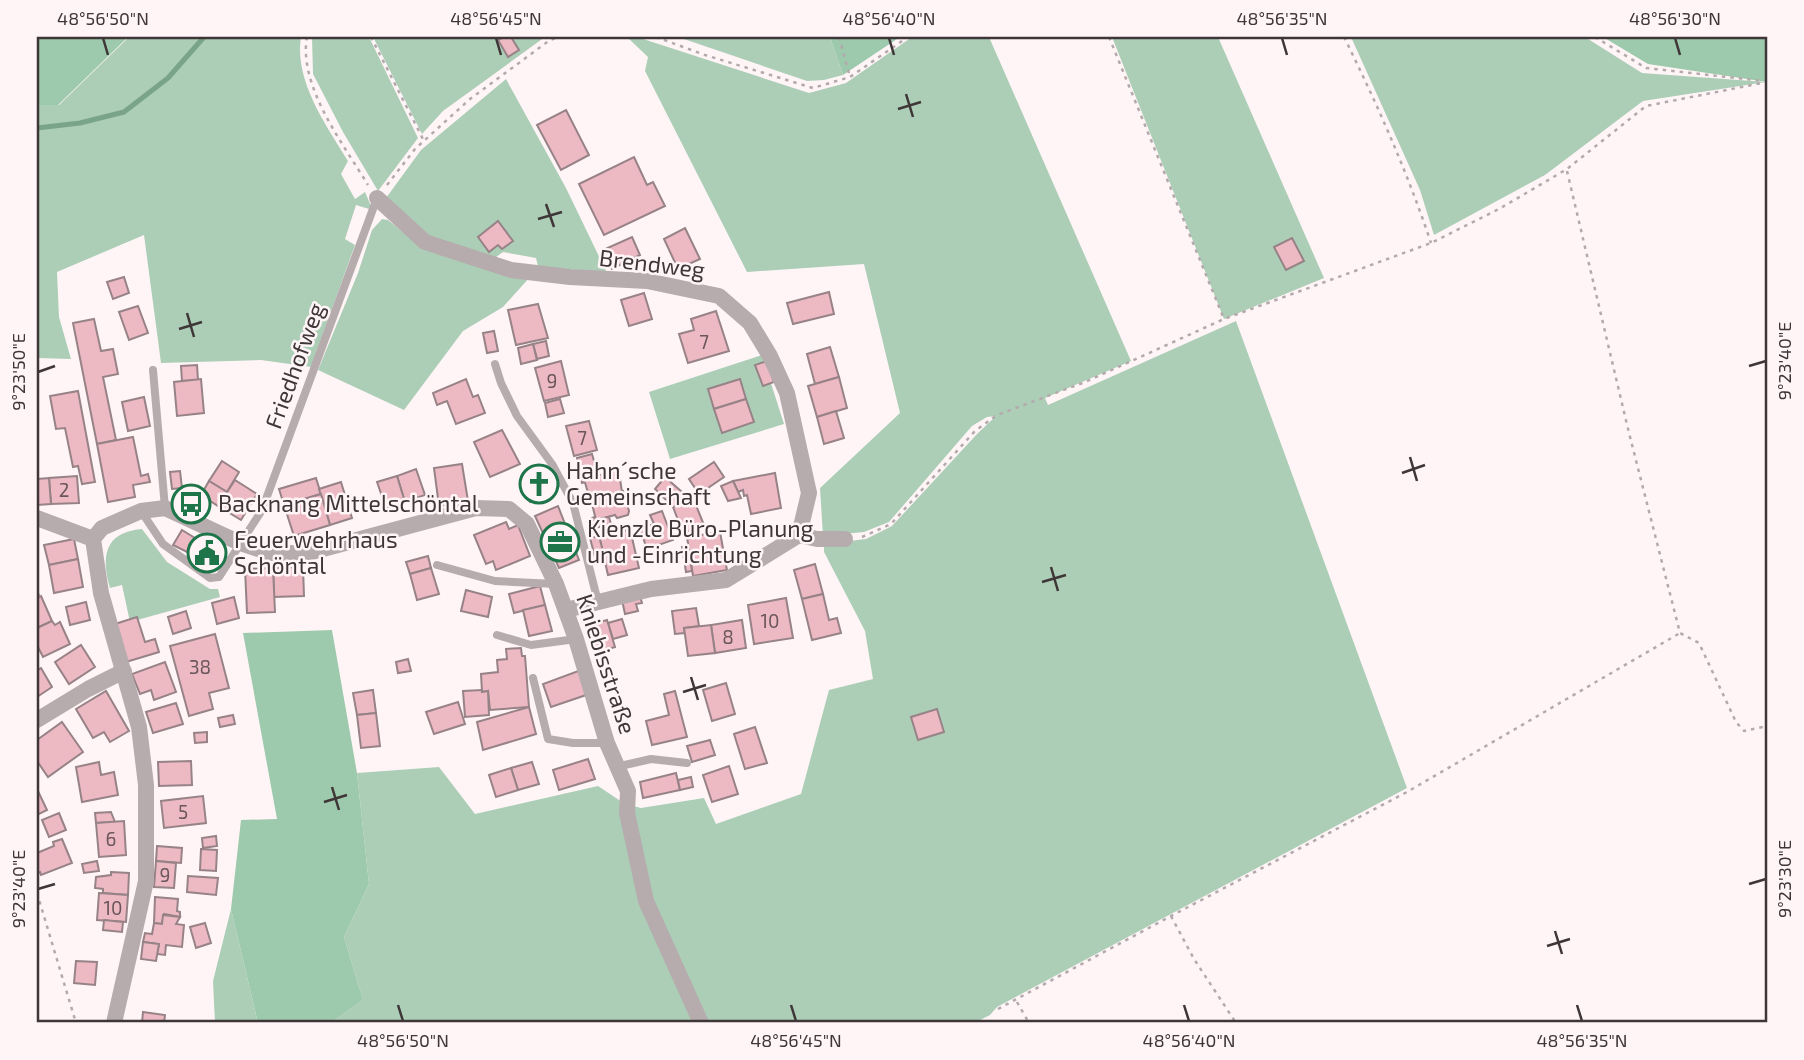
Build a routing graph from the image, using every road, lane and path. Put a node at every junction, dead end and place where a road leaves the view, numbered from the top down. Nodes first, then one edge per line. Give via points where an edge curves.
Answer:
1 (307, 37) edge
2 (371, 37) edge
3 (559, 37) edge
4 (656, 37) edge
5 (839, 37) edge
6 (908, 37) edge
7 (1109, 37) edge
8 (1344, 37) edge
9 (1595, 37) edge
10 (850, 77) junction
11 (1767, 82) edge
12 (424, 141) junction
13 (1567, 169) junction
14 (377, 198) junction
15 (1431, 243) junction
16 (1224, 319) junction
17 (495, 364) dead end
18 (153, 370) dead end
19 (165, 508) junction
20 (141, 511) junction
21 (37, 518) edge
22 (799, 535) junction
23 (93, 539) junction
24 (845, 539) joint
25 (240, 543) junction
26 (437, 565) dead end
27 (556, 584) junction
28 (45, 593) dead end
29 (37, 596) edge
30 (598, 602) junction
31 (566, 610) junction
32 (1680, 632) junction
33 (497, 635) dead end
34 (576, 639) junction
35 (124, 671) junction
36 (533, 678) dead end
37 (37, 720) edge
38 (1767, 726) edge
39 (607, 743) junction
40 (687, 763) dead end
41 (616, 767) junction
42 (37, 893) edge
43 (1171, 916) junction
44 (1016, 1000) junction
45 (998, 1009) dead end
46 (76, 1023) edge
47 (114, 1023) edge
48 (701, 1023) edge
49 (1029, 1023) edge
50 (1236, 1023) edge

1 - 14 path via 307,68 314,92
2 - 12 path
3 - 12 path via 470,99
4 - 10 path via 813,88
5 - 10 path
6 - 10 path
7 - 16 path
8 - 15 path via 1395,146
9 - 11 path via 1646,68
11 - 13 path via 1646,106
12 - 14 path
13 - 15 path
13 - 32 path
14 - 22 street, Brendweg via 425,242 512,267 570,277 647,281 719,296 750,323 787,393 810,493
14 - 25 lane, Friedhofweg via 262,510
15 - 16 path
16 - 24 path via 1075,386 997,415 975,431 891,524
17 - 30 lane via 517,416 573,503
18 - 19 lane
19 - 20 street
19 - 25 street, Kniebisstraße
20 - 23 street via 102,528
20 - 25 lane, Friedhofweg via 163,544 210,578 219,577
21 - 23 street
22 - 24 street
22 - 30 street via 726,580 651,589
23 - 35 street via 100,593
25 - 27 street, Kniebisstraße via 270,553 308,553 476,508 509,509 527,524
26 - 27 lane via 495,581
27 - 31 street, Kniebisstraße
28 - 29 path
30 - 31 street
31 - 34 street, Kniebisstraße
32 - 38 path via 1699,643 1744,731
32 - 43 path via 1408,792
33 - 34 lane via 531,645
34 - 39 street, Kniebisstraße
35 - 37 street
35 - 47 street via 139,727 146,785 146,881
36 - 39 lane via 548,739
39 - 41 street, Kniebisstraße
40 - 41 lane via 650,759
41 - 48 street, Kniebisstraße via 628,791 627,813 646,901
42 - 46 path
43 - 44 path
43 - 50 path
44 - 45 path
44 - 49 path

